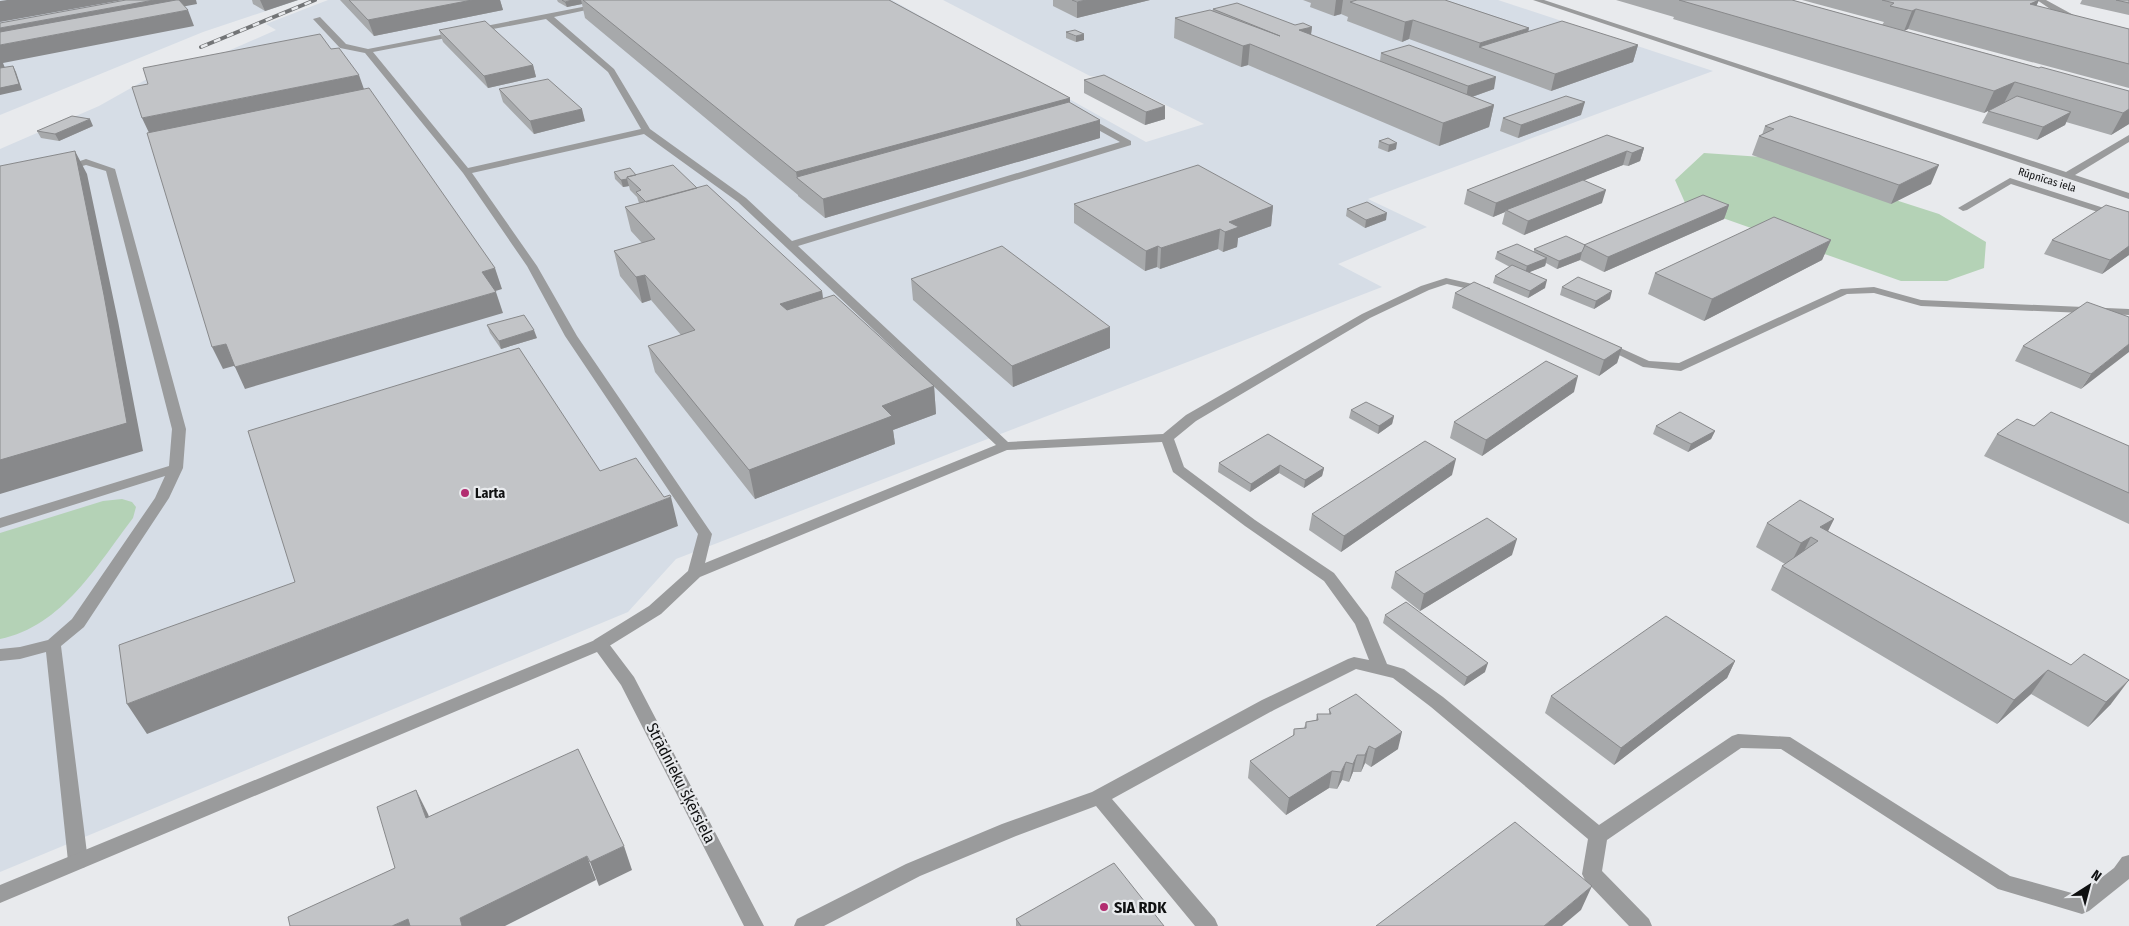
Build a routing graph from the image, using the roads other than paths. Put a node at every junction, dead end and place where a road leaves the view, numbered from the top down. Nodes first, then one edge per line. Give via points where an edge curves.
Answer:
1 (629, 0) edge
2 (1537, 0) edge
3 (2041, 0) edge
4 (548, 16) junction
5 (317, 19) dead end
6 (2087, 21) edge
7 (368, 50) junction
8 (1077, 114) edge
9 (646, 131) junction
10 (2129, 138) edge
11 (48, 171) edge
12 (466, 171) junction
13 (2067, 176) junction
14 (2129, 196) edge
15 (1963, 208) dead end
16 (2129, 219) edge
17 (790, 245) junction
18 (1499, 296) edge
19 (2129, 312) edge
20 (1595, 340) edge
21 (1167, 438) junction
22 (1005, 446) junction
23 (176, 468) junction
24 (0, 523) edge
25 (695, 572) junction
26 (53, 644) junction
27 (600, 644) junction
28 (0, 655) edge
29 (1381, 669) junction
30 (1099, 797) junction
31 (1598, 836) junction
32 (78, 861) junction
33 (2129, 863) edge
34 (0, 894) edge
35 (754, 926) edge
36 (804, 926) edge
37 (1208, 926) edge
38 (1642, 926) edge

1 - 4 street
2 - 13 street
3 - 6 street via 2062,13
4 - 7 street
4 - 9 street via 611,71
5 - 7 street via 343,46
7 - 12 street
8 - 17 street via 1128,143
9 - 12 street
9 - 17 street via 742,200
10 - 13 street
11 - 23 street via 86,162 110,169 179,429
12 - 25 street via 532,266 571,336 704,534
13 - 14 street
15 - 16 street, Rūpnīcas iela via 2010,182
17 - 22 street
18 - 21 street via 1482,288 1446,281 1425,288 1366,316 1191,418
19 - 20 street via 1920,303 1874,290 1845,291 1681,367 1647,364
21 - 22 street
21 - 29 street via 1178,469 1329,577 1362,622
22 - 25 street
23 - 24 street
23 - 26 street via 142,530 78,623
25 - 27 street via 655,610
26 - 28 street
26 - 32 street
27 - 32 street
27 - 35 street, Strādnieku šķērsiela via 628,681
29 - 30 street via 1354,663 1268,705
29 - 31 street via 1398,672 1437,702
30 - 36 street via 914,870
30 - 37 street
31 - 33 street via 1738,741 1784,742 2005,883 2082,905
31 - 38 street via 1592,874
32 - 34 street

